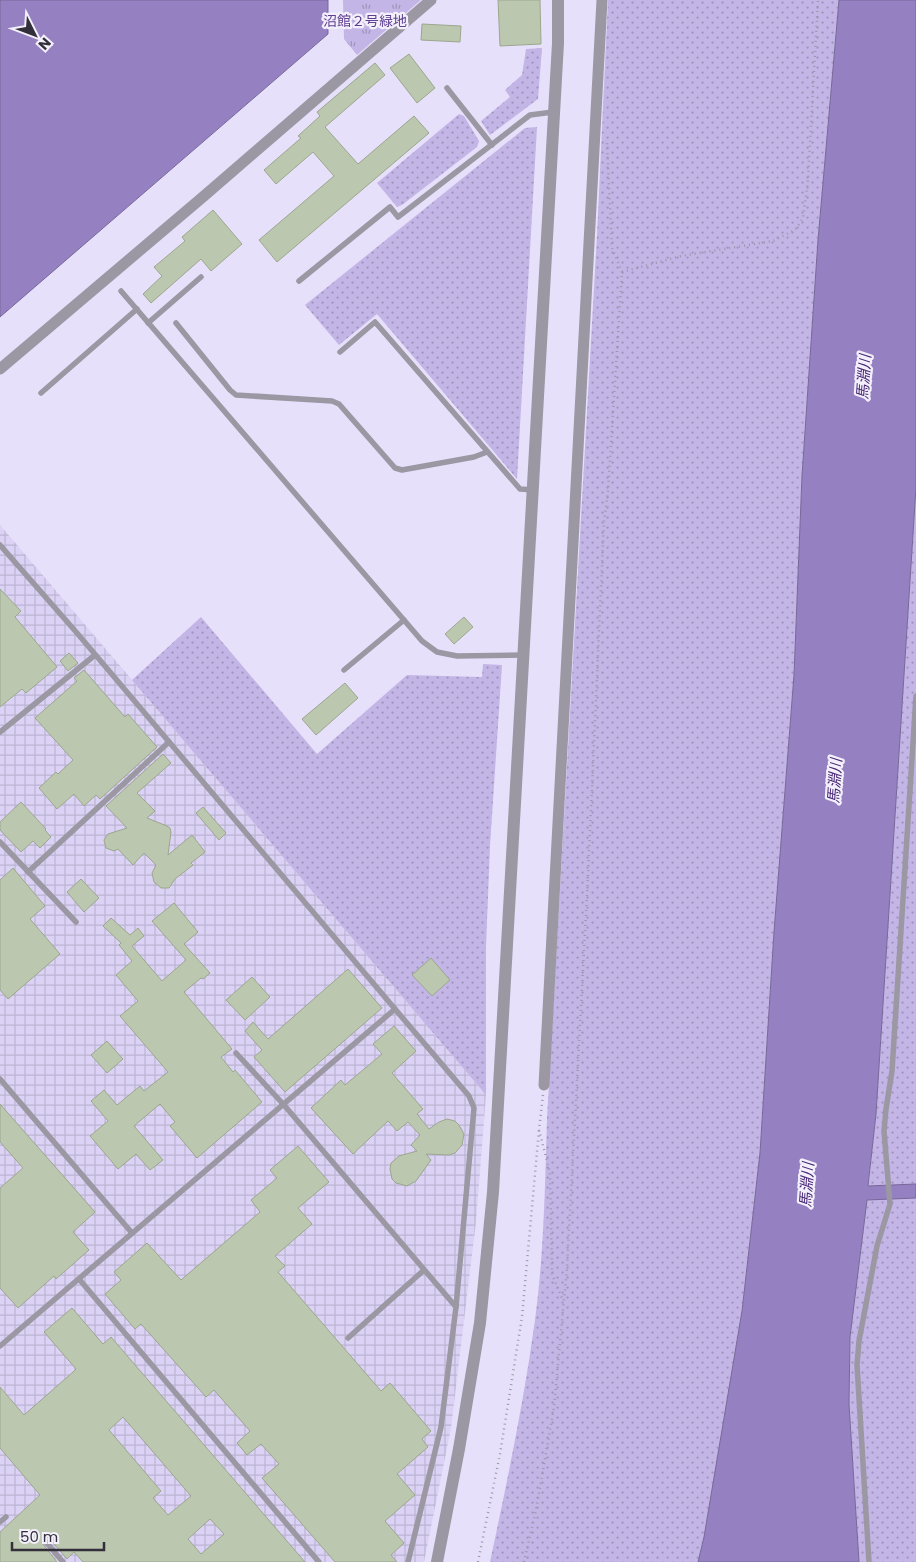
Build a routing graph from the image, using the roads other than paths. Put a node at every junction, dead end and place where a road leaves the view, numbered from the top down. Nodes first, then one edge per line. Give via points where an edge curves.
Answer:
1 (431, 0) edge
2 (558, 0) edge
3 (602, 0) edge
4 (447, 88) dead end
5 (553, 112) junction
6 (492, 145) junction
7 (202, 277) dead end
8 (299, 281) dead end
9 (121, 291) dead end
10 (137, 309) junction
11 (148, 323) junction
12 (176, 323) dead end
13 (340, 352) dead end
14 (0, 369) edge
15 (41, 393) dead end
16 (487, 452) junction
17 (533, 490) junction
18 (0, 545) edge
19 (404, 620) junction
20 (95, 655) junction
21 (524, 655) junction
22 (344, 670) dead end
23 (916, 696) edge
24 (0, 732) edge
25 (169, 742) junction
26 (0, 842) edge
27 (28, 872) junction
28 (76, 922) dead end
29 (395, 1009) junction
30 (236, 1053) dead end
31 (0, 1079) edge
32 (544, 1084) road end
33 (284, 1105) junction
34 (132, 1233) junction
35 (424, 1270) junction
36 (79, 1279) junction
37 (456, 1307) junction
38 (348, 1338) dead end
39 (0, 1346) edge
40 (6, 1517) dead end
41 (0, 1522) edge
42 (46, 1542) dead end
43 (63, 1562) edge
44 (319, 1562) edge
45 (408, 1562) edge
46 (437, 1562) edge
47 (869, 1562) edge

1 - 14 street
2 - 5 street
3 - 32 street
4 - 6 lane
5 - 6 lane via 530,115
5 - 17 street
6 - 8 lane via 398,217 390,207
7 - 11 lane
9 - 10 lane
10 - 11 lane
10 - 15 lane
11 - 19 lane
12 - 16 lane via 236,395 339,404 396,468 402,470
13 - 16 lane via 375,322
16 - 17 lane via 520,489
17 - 21 street
18 - 20 lane
19 - 21 lane via 422,641 437,652 456,656
19 - 22 lane
20 - 24 lane
20 - 25 lane
21 - 46 street via 492,1202 480,1323
23 - 47 lane via 892,1071 884,1131 890,1204 877,1246 857,1365
25 - 27 lane
25 - 29 lane
26 - 27 lane
27 - 28 lane
29 - 33 lane
29 - 37 lane via 469,1096 474,1108
30 - 33 lane
31 - 34 lane
33 - 34 lane
33 - 35 lane
34 - 36 lane
35 - 37 lane
35 - 38 lane
36 - 39 lane
36 - 44 lane
37 - 45 lane via 440,1427
40 - 41 lane
42 - 43 lane

